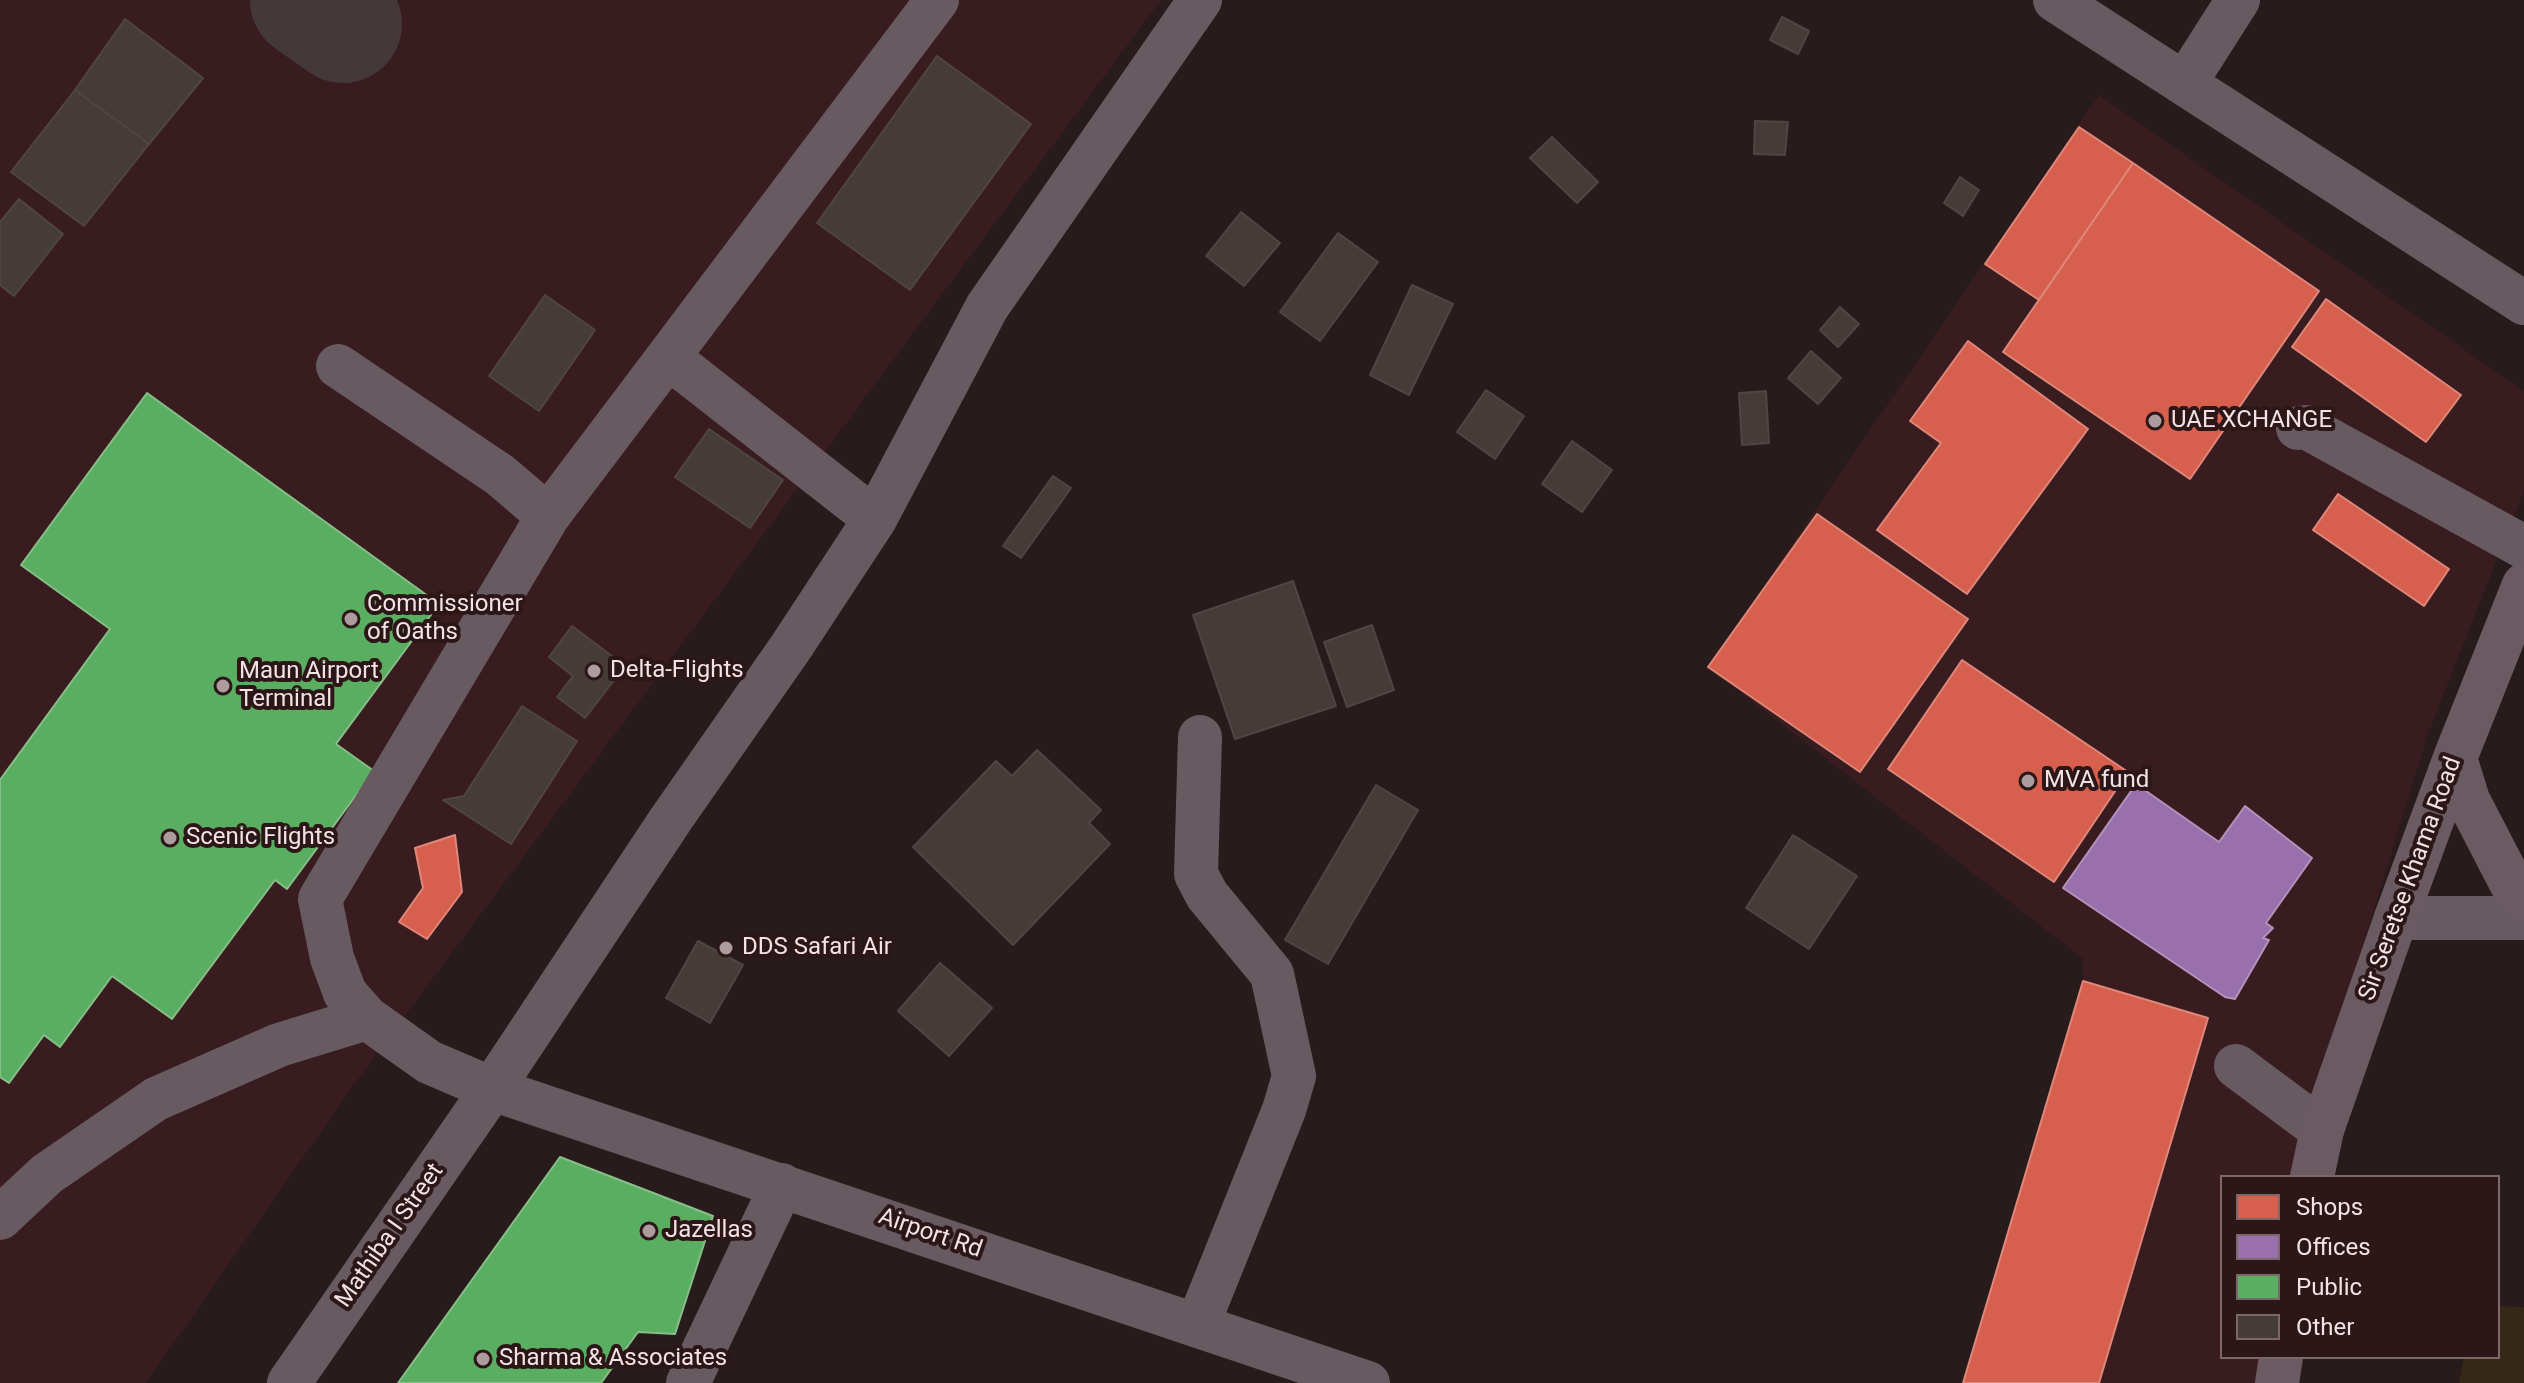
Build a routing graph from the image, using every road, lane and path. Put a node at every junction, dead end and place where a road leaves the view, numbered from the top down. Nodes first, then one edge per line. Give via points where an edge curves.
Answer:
1 (937, 0) edge
2 (1200, 0) edge
3 (2055, 0) edge
4 (2238, 0) edge
5 (2185, 83) junction
6 (2524, 303) edge
7 (668, 357) junction
8 (338, 366) dead end
9 (2298, 428) dead end
10 (548, 516) junction
11 (875, 519) junction
12 (2524, 547) edge
13 (2524, 585) edge
14 (1200, 737) dead end
15 (2455, 758) junction
16 (2524, 900) edge
17 (2396, 918) junction
18 (2524, 918) edge
19 (367, 1018) junction
20 (2236, 1066) dead end
21 (492, 1089) junction
22 (2322, 1130) junction
23 (2312, 1175) edge
24 (782, 1185) junction
25 (0, 1218) edge
26 (1198, 1324) junction
27 (2281, 1359) edge
28 (696, 1379) edge
29 (289, 1383) edge
30 (1368, 1383) edge
31 (2277, 1383) edge

1 - 7 street, Airport Rd
2 - 11 street, Mathiba I Street via 987,307
3 - 5 street
4 - 5 street
5 - 6 street
7 - 10 street, Airport Rd
7 - 11 street
8 - 10 street via 500,475
9 - 12 street via 2306,427
10 - 19 street, Airport Rd via 320,899 345,993
11 - 21 street, Mathiba I Street
13 - 15 main road, Sir Seretse Khama Road
14 - 26 street via 1196,874 1272,974 1294,1076
15 - 16 main road via 2468,800
15 - 17 main road, Sir Seretse Khama Road
17 - 18 street
17 - 22 main road, Sir Seretse Khama Road
19 - 21 street, Airport Rd via 429,1062
19 - 25 street via 279,1045 156,1099 47,1174
20 - 22 street
21 - 24 street, Airport Rd
21 - 29 street, Mathiba I Street
22 - 23 main road, Sir Seretse Khama Road
24 - 26 street, Airport Rd
24 - 28 street
26 - 30 street, Airport Rd
27 - 31 main road

